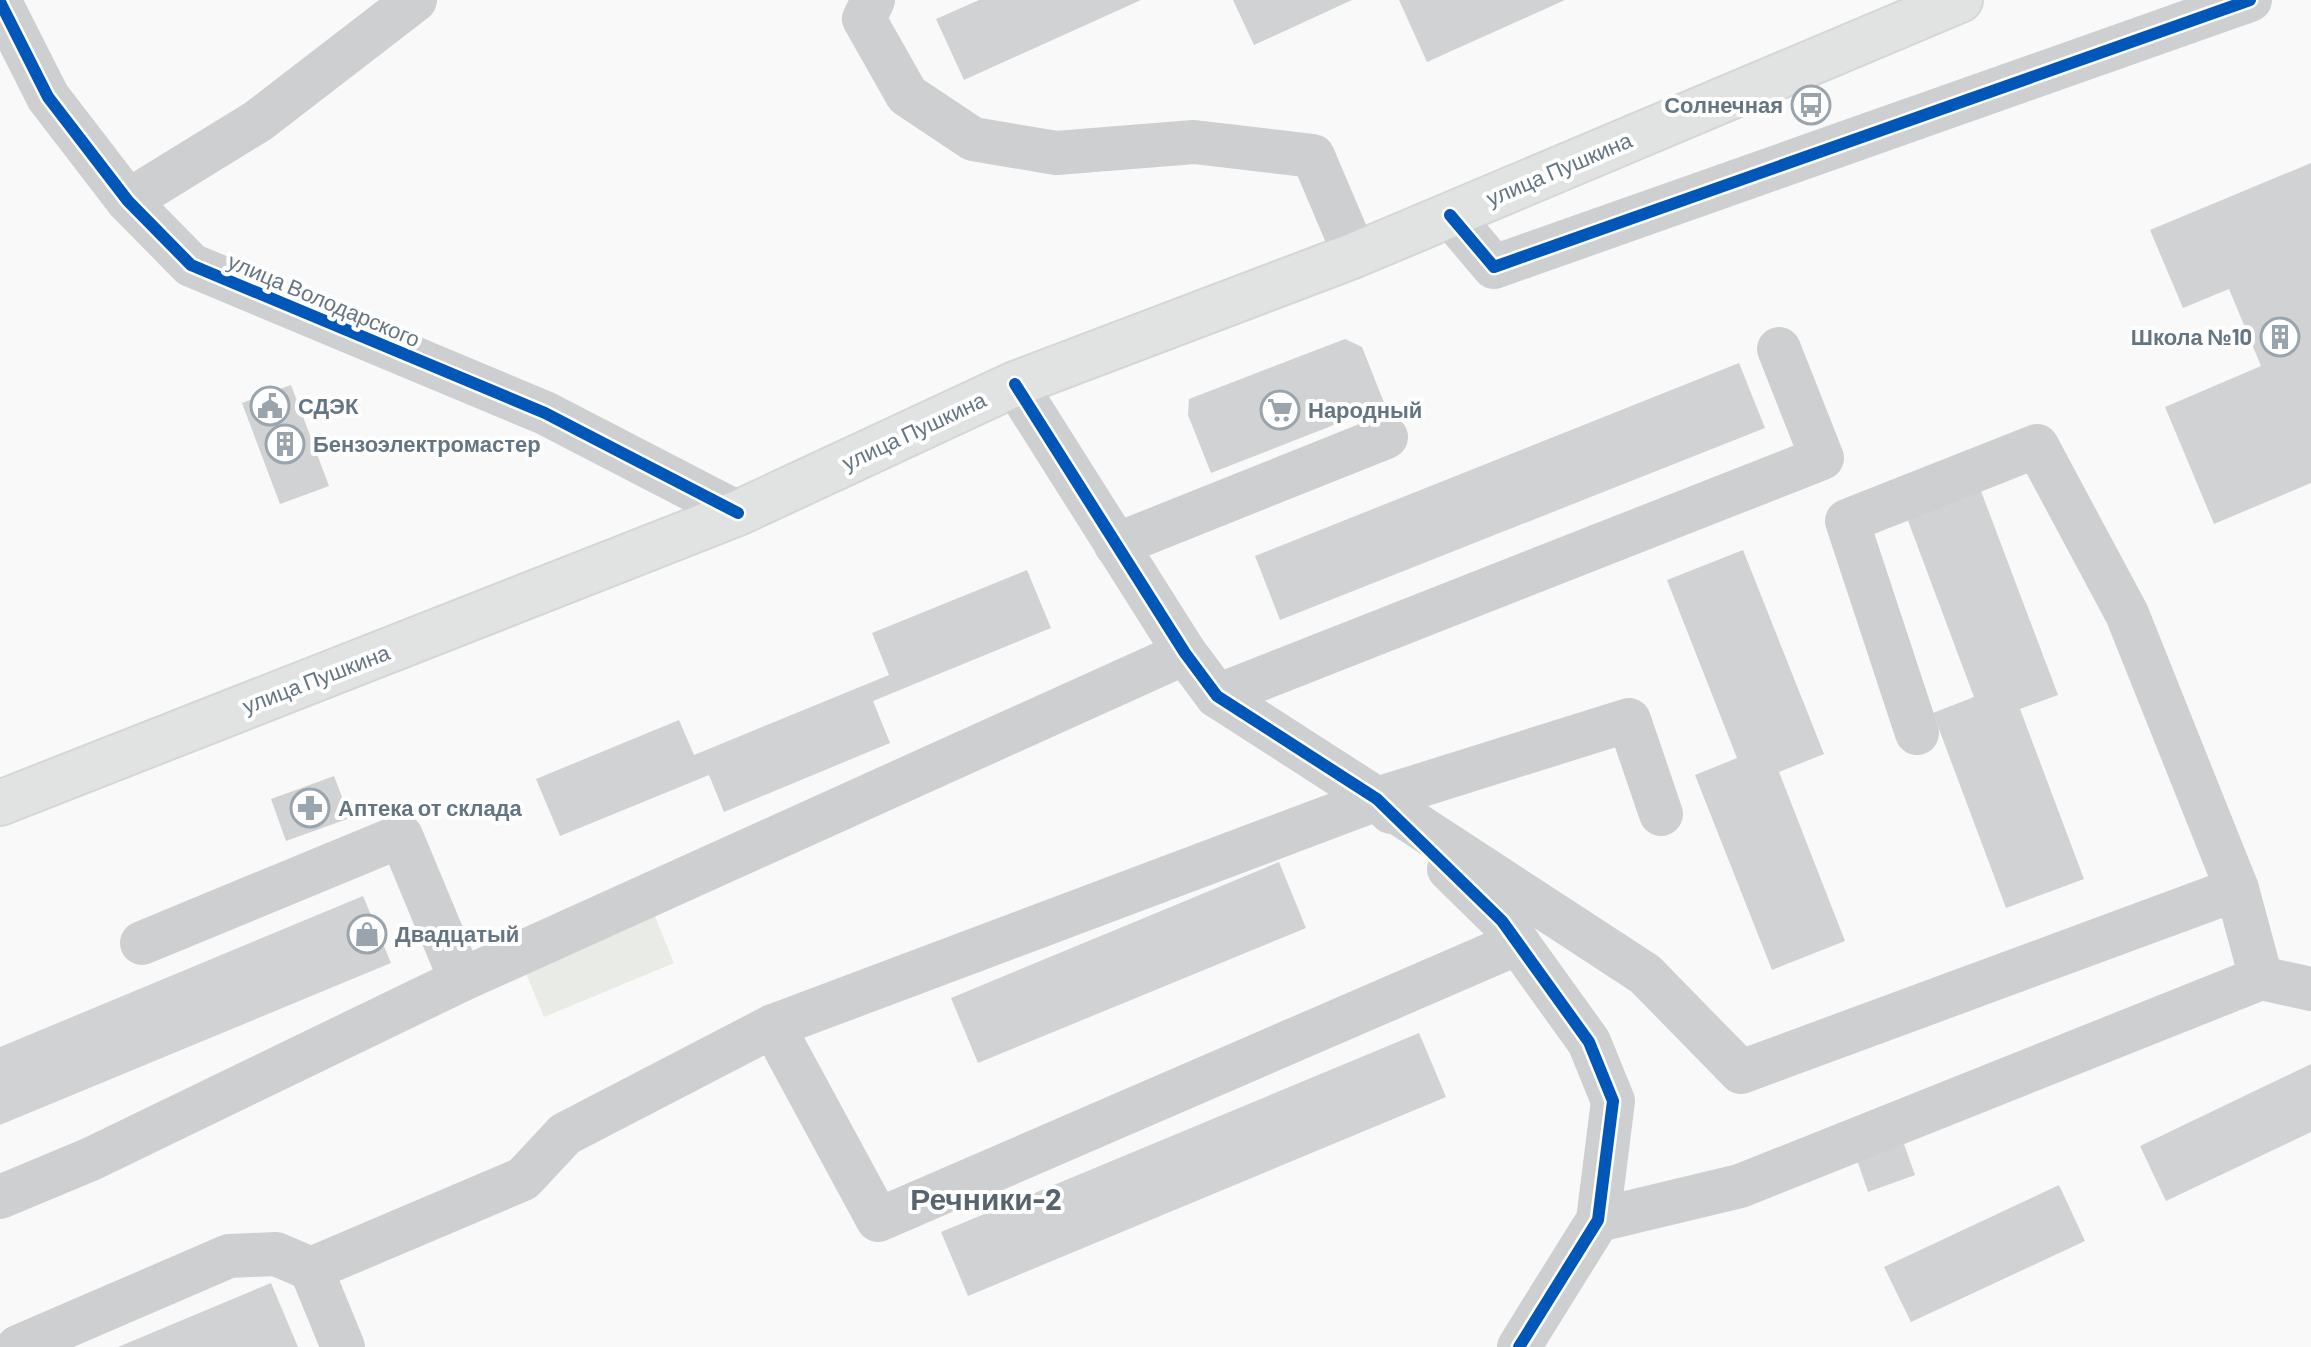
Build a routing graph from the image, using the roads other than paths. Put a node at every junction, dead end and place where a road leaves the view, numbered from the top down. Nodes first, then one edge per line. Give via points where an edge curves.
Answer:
1 (415, 0) edge
2 (873, 0) edge
3 (1960, 0) edge
4 (2250, 0) edge
5 (0, 2) edge
6 (128, 201) junction
7 (1450, 215) junction
8 (1355, 255) junction
9 (1779, 349) dead end
10 (1015, 384) junction
11 (1386, 437) dead end
12 (738, 513) junction
13 (1116, 545) junction
14 (1185, 653) junction
15 (1217, 696) junction
16 (1917, 733) dead end
17 (1377, 799) junction
18 (0, 803) edge
19 (1661, 814) dead end
20 (2237, 889) junction
21 (142, 943) dead end
22 (1518, 943) junction
23 (2261, 978) junction
24 (461, 980) junction
25 (2311, 989) edge
26 (773, 1026) junction
27 (0, 1197) edge
28 (1598, 1220) junction
29 (311, 1269) junction
30 (18, 1347) edge
31 (343, 1347) edge
32 (1519, 1347) edge

1 - 6 street via 258,121
2 - 8 street via 864,19 907,95 973,139 1056,153 1194,142 1313,156
3 - 7 main road, улица Пушкина
4 - 7 street via 1494,267
5 - 6 street, улица Володарского via 48,97
6 - 12 street, улица Володарского via 191,265 545,413
7 - 8 main road, улица Пушкина
8 - 10 main road, улица Пушкина
9 - 15 street via 1822,458
10 - 12 main road, улица Пушкина
10 - 13 street
11 - 13 street
12 - 18 main road, улица Пушкина
13 - 14 street
14 - 15 street
14 - 24 street
15 - 17 street
16 - 20 street via 1847,521 2037,446 2127,614
17 - 19 street via 1629,720
17 - 20 street via 1645,974 1741,1072
17 - 22 street
17 - 26 street
20 - 23 street
21 - 24 street via 401,836
22 - 26 street via 878,1220
22 - 28 street via 1589,1042 1613,1101
23 - 25 street
23 - 28 street via 1740,1186
24 - 27 street via 91,1159
26 - 29 street via 565,1134 523,1179
28 - 32 street
29 - 30 street via 276,1254 229,1256
29 - 31 street

